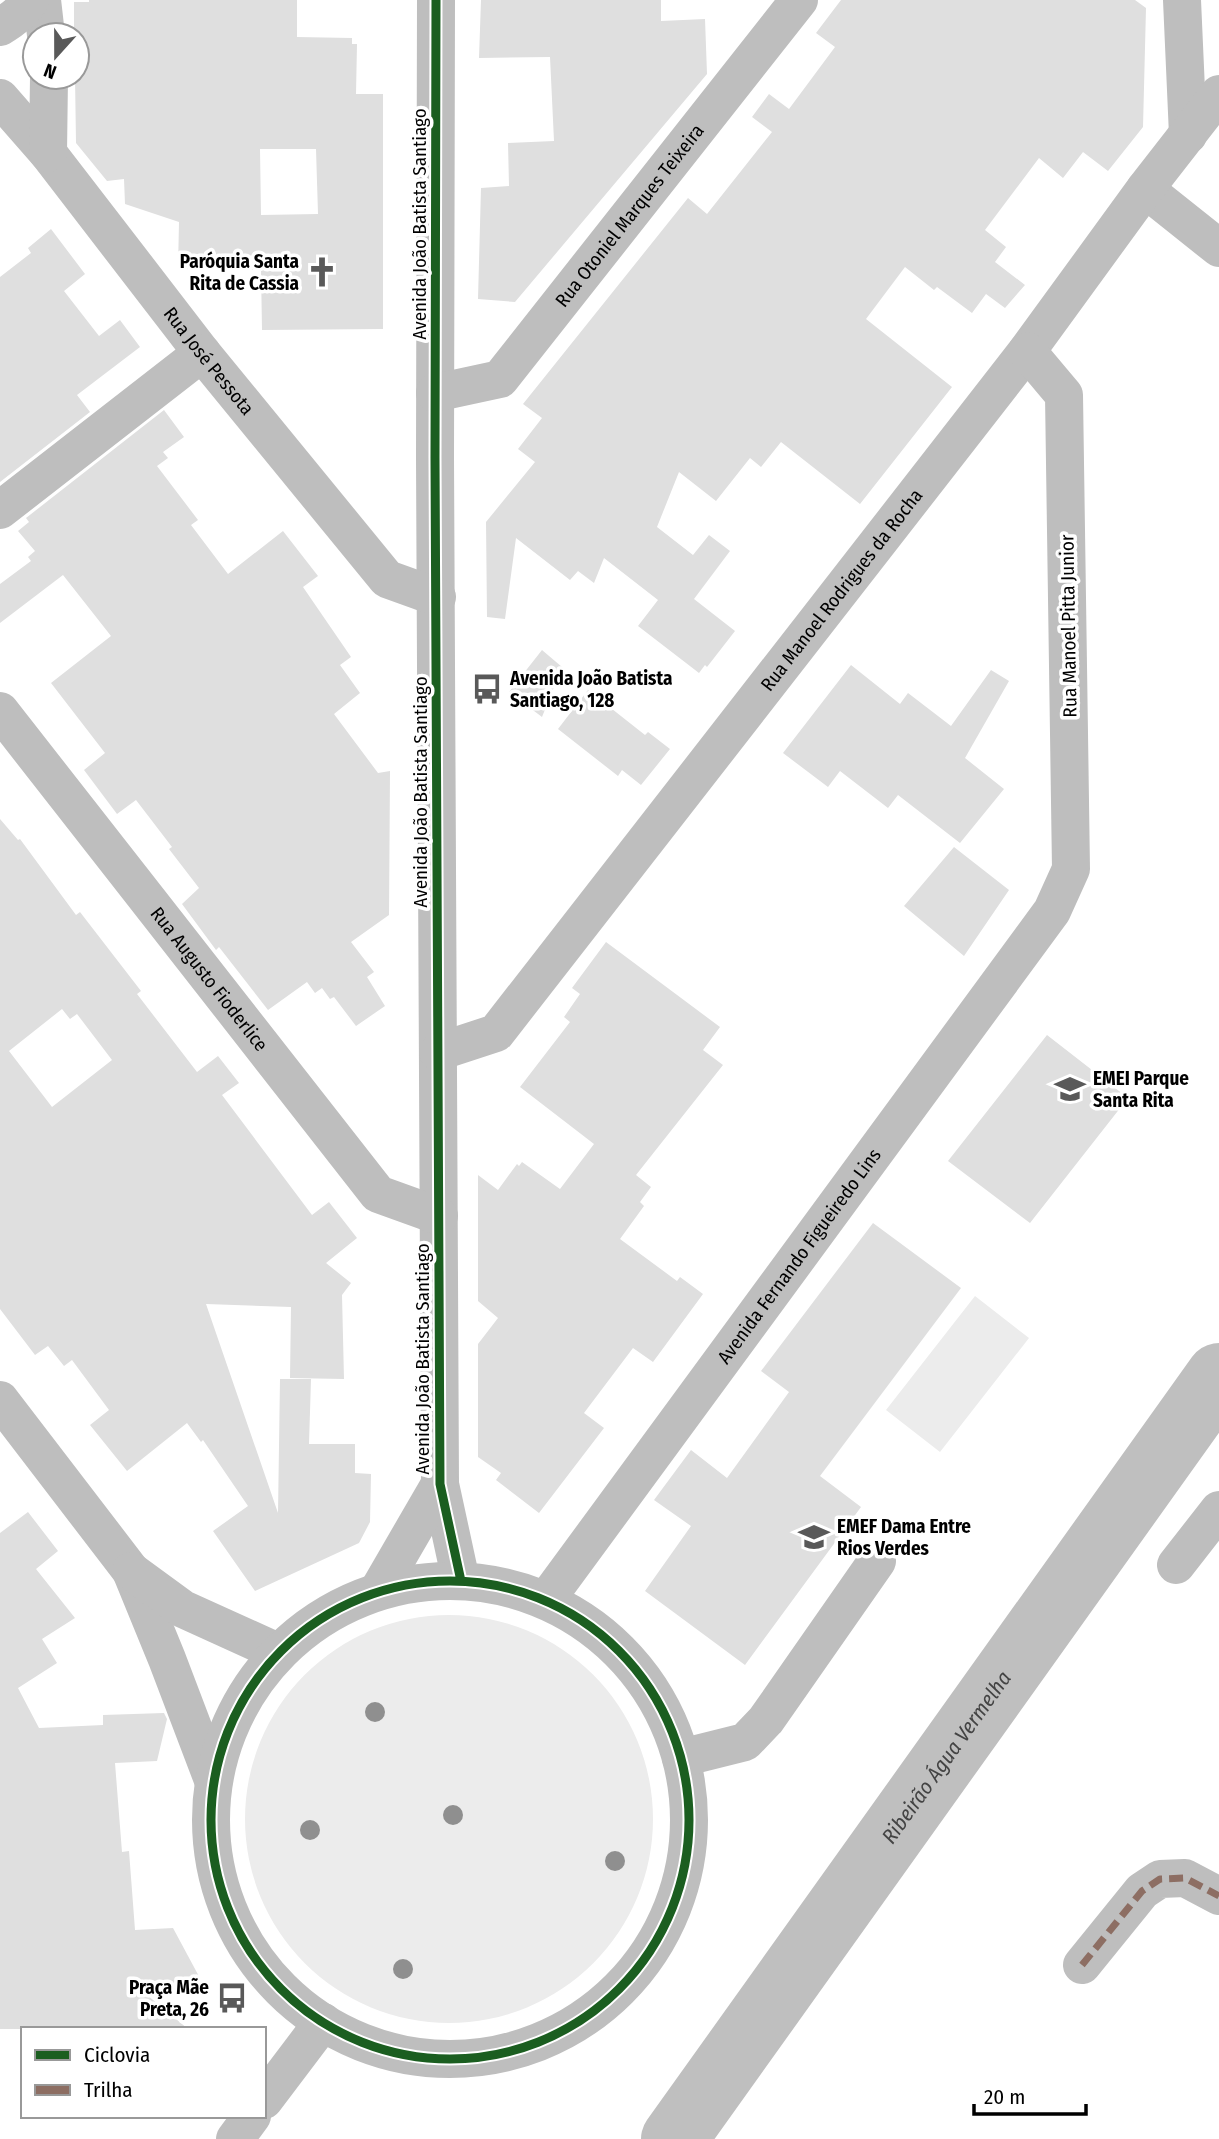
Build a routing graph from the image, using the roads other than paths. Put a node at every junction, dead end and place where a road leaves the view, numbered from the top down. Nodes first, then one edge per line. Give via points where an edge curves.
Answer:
1 (30, 0) edge
2 (42, 0) edge
3 (436, 0) edge
4 (799, 0) edge
5 (1182, 0) edge
6 (44, 21) edge
7 (0, 27) edge
8 (49, 91) edge
9 (1219, 94) edge
10 (0, 99) edge
11 (1188, 135) junction
12 (48, 153) junction
13 (1145, 189) junction
14 (1219, 248) edge
15 (1027, 351) junction
16 (202, 353) junction
17 (435, 393) junction
18 (0, 510) edge
19 (437, 597) junction
20 (0, 711) edge
21 (1052, 911) joint
22 (438, 1052) junction
23 (439, 1216) junction
24 (0, 1400) edge
25 (440, 1483) junction
26 (1219, 1510) edge
27 (877, 1561) dead end
28 (1176, 1565) dead end
29 (131, 1571) junction
30 (461, 1581) junction
31 (378, 1591) junction
32 (546, 1600) junction
33 (278, 1652) junction
34 (681, 1758) junction
35 (213, 1780) junction
36 (1219, 1896) edge
37 (1082, 1965) dead end
38 (323, 2022) junction
39 (266, 2098) edge
40 (251, 2118) edge
41 (235, 2139) edge

1 - 7 street
2 - 6 street
3 - 17 street, Avenida João Batista Santiago
4 - 17 street, Rua Otoniel Marques Teixeira via 500,379
5 - 11 street
8 - 12 street
9 - 11 street, Rua Manoel Rodrigues da Rocha
10 - 12 street, Rua José Pessota
11 - 13 street, Rua Manoel Rodrigues da Rocha
12 - 16 street, Rua José Pessota
13 - 14 street
13 - 15 street, Rua Manoel Rodrigues da Rocha
15 - 21 street, Rua Manoel Pitta Junior via 1064,395 1071,869
15 - 22 street, Rua Manoel Rodrigues da Rocha via 496,1033
16 - 18 street
16 - 19 street, Rua José Pessota via 387,579
17 - 19 street, Avenida João Batista Santiago
19 - 22 street, Avenida João Batista Santiago
20 - 23 street, Rua Augusto Fioderlice via 378,1194
21 - 32 street, Avenida Fernando Figueiredo Lins
22 - 23 street, Avenida João Batista Santiago
23 - 25 street, Avenida João Batista Santiago
24 - 29 street
25 - 30 street, Avenida João Batista Santiago
25 - 31 street, Avenida João Batista Santiago
26 - 28 street
27 - 34 street via 746,1742
29 - 33 street via 183,1609
29 - 35 street
30 - 31 street via 419,1582
30 - 32 street via 489,1583
31 - 33 street via 324,1615
32 - 34 street via 602,1635 647,1683
33 - 35 street via 235,1711
34 - 38 street via 691,1805 686,1871 663,1932 625,1986 573,2026 513,2052 448,2060 383,2049
35 - 38 street via 210,1836 221,1891 244,1943 278,1987
36 - 37 street via 1185,1878 1160,1879 1142,1891
38 - 39 street
40 - 41 street

